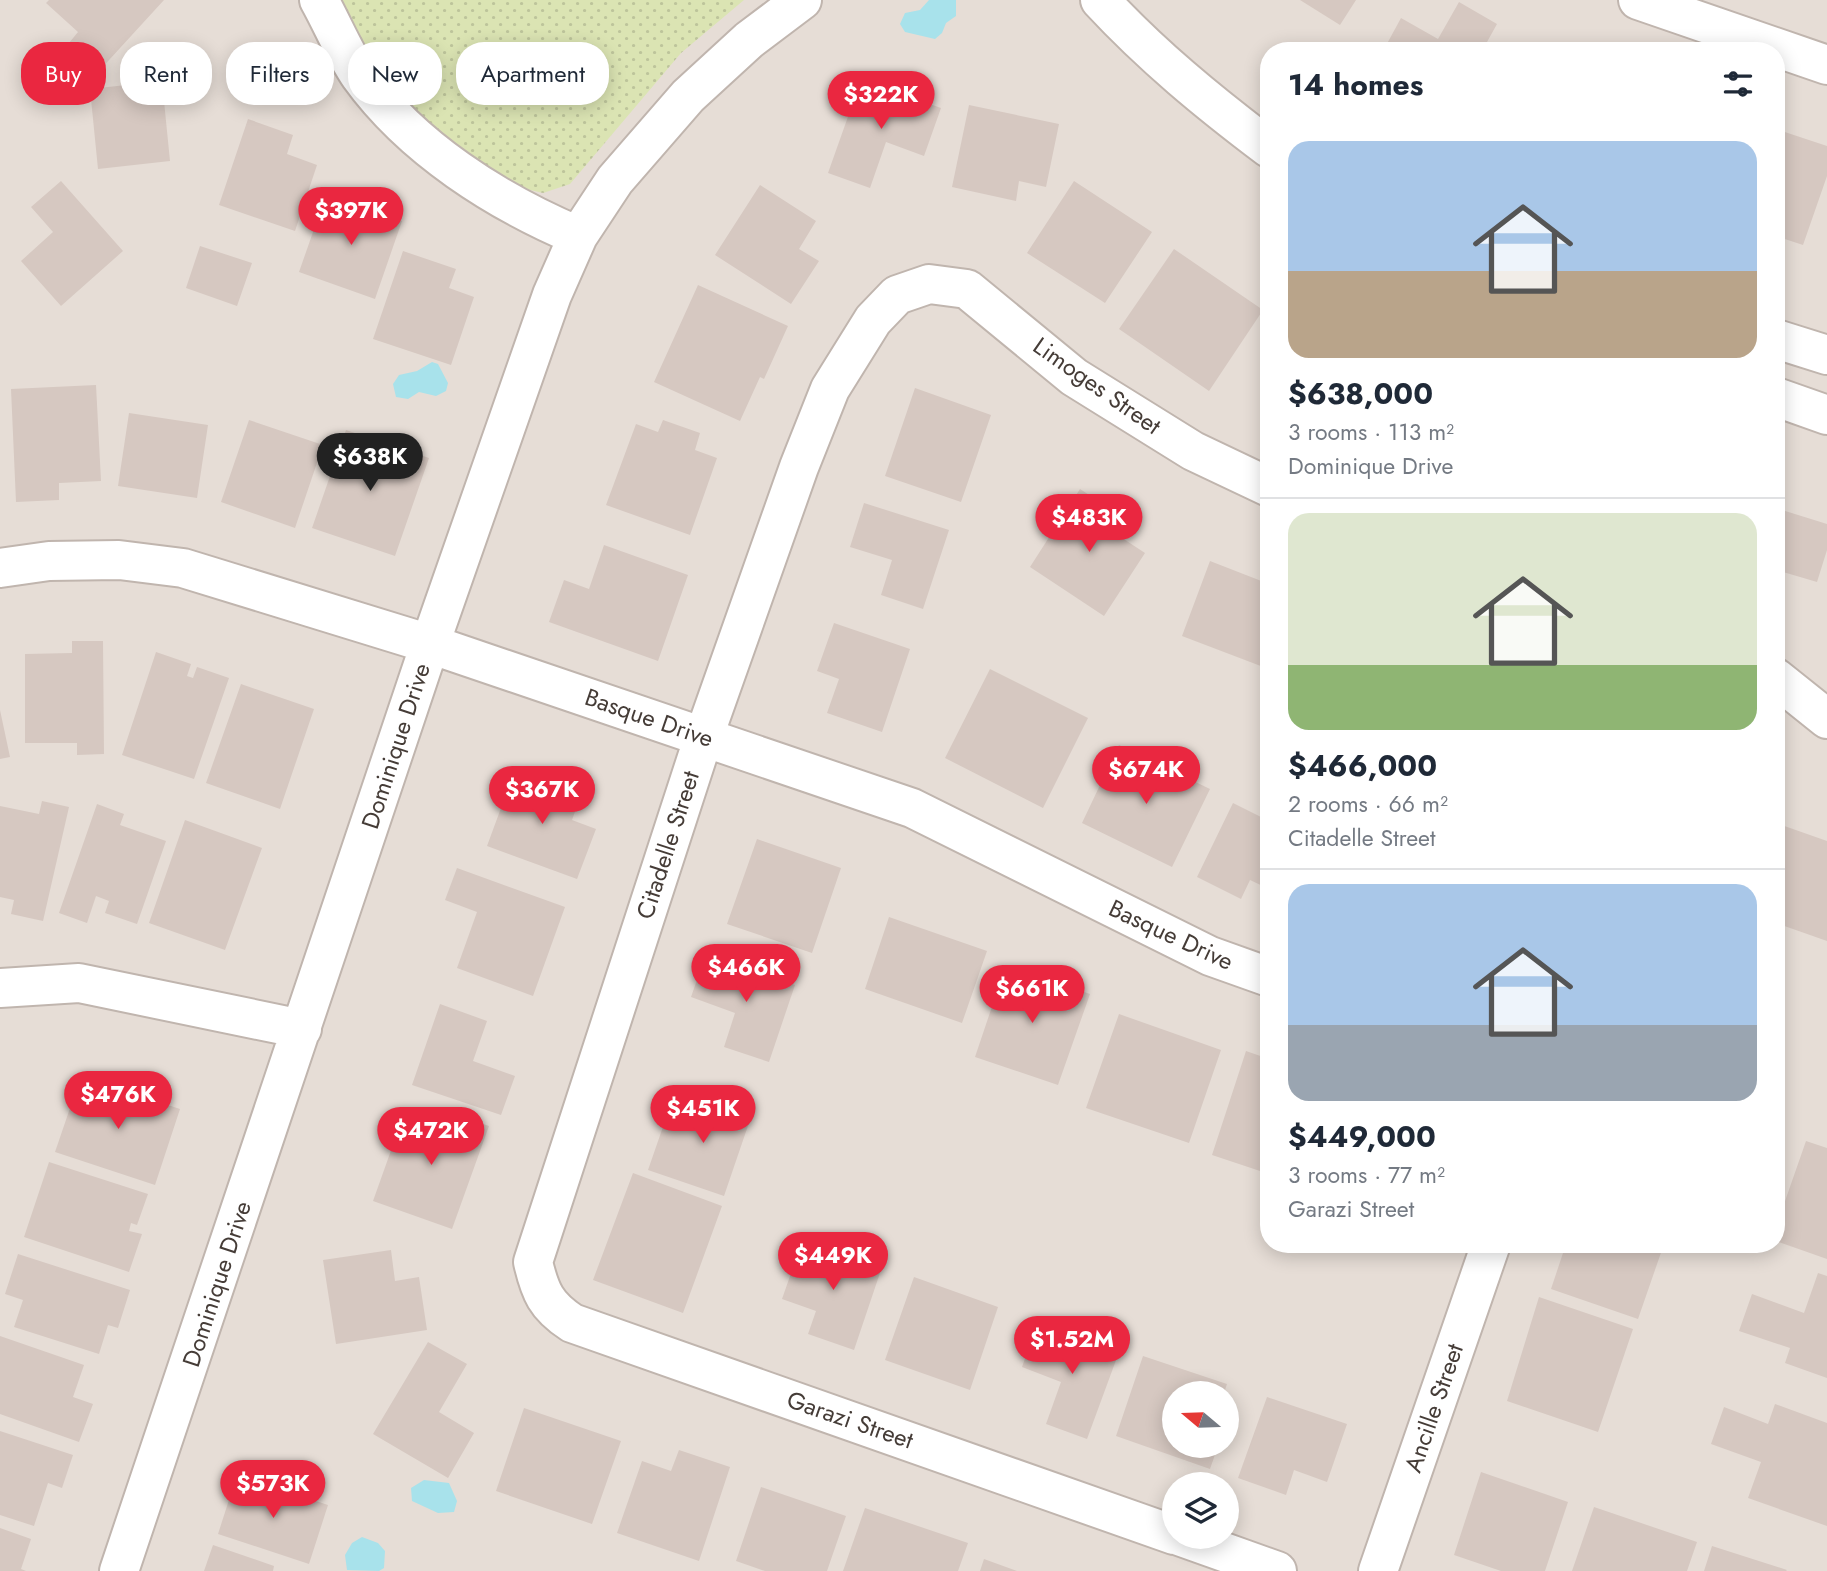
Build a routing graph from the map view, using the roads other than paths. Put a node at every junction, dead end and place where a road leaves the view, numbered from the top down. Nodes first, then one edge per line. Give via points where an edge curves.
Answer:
1 (320, 0) edge
2 (802, 0) edge
3 (1100, 0) edge
4 (1638, 0) edge
5 (1705, 24) edge
6 (1759, 42) edge
7 (1785, 51) edge
8 (1827, 65) edge
9 (1260, 141) edge
10 (578, 236) junction
11 (929, 284) joint
12 (1785, 342) edge
13 (1827, 355) edge
14 (1785, 400) edge
15 (1827, 415) edge
16 (1260, 483) edge
17 (0, 568) edge
18 (430, 644) junction
19 (1785, 685) edge
20 (1827, 719) edge
21 (704, 736) junction
22 (1260, 974) edge
23 (0, 988) edge
24 (302, 1029) junction
25 (1488, 1253) edge
26 (539, 1287) joint
27 (1162, 1531) edge
28 (1214, 1549) edge
29 (119, 1571) edge
30 (1277, 1571) edge
31 (1378, 1571) edge

1 - 10 street via 359,74 388,112 454,168
2 - 10 street, Dominique Drive via 749,40 688,96 615,180
3 - 9 street via 1196,93
4 - 5 street
5 - 6 street
7 - 8 street
10 - 18 street, Dominique Drive via 552,295
11 - 16 street, Limoges Street via 967,289 1074,376 1194,452
11 - 21 street, Citadelle Street via 897,295 873,320 830,390
12 - 13 street
14 - 15 street
17 - 18 street, Basque Drive via 49,561 118,560 183,568
18 - 21 street, Basque Drive
18 - 24 street, Dominique Drive
19 - 20 street
21 - 22 street, Basque Drive via 912,808 1210,956
21 - 26 street, Citadelle Street via 533,1262
23 - 24 street via 79,983
24 - 29 street, Dominique Drive
25 - 31 street, Ancille Street
26 - 27 street, Garazi Street via 553,1310 572,1323
28 - 30 street, Garazi Street

